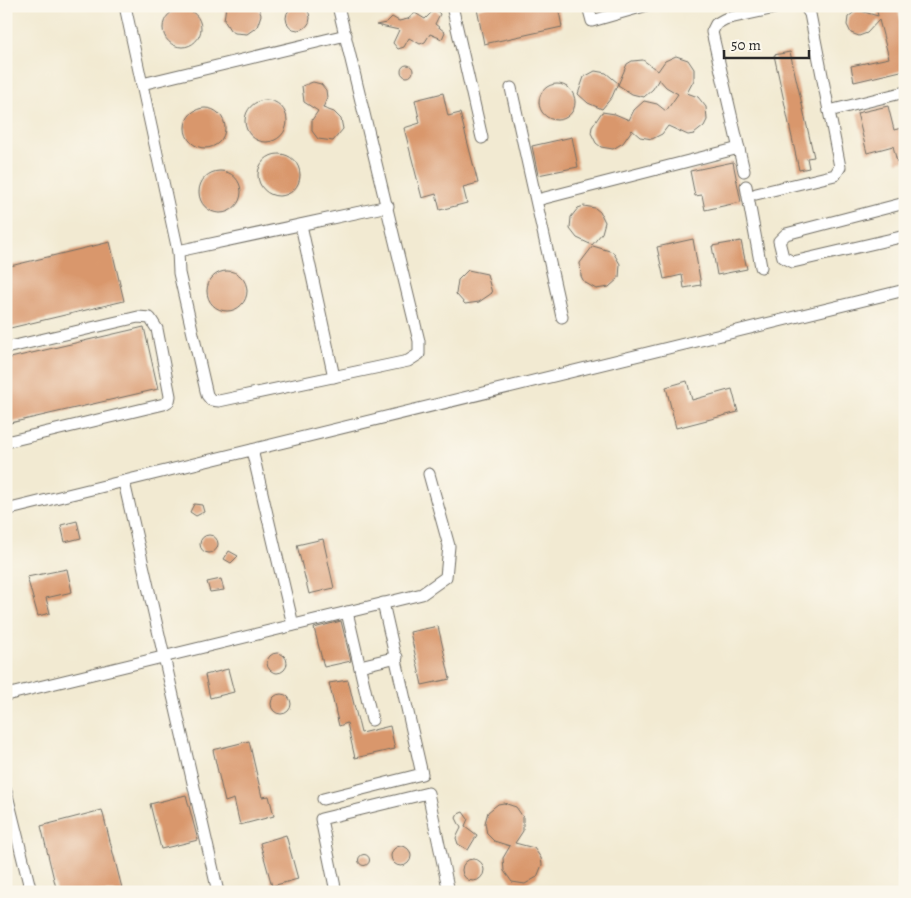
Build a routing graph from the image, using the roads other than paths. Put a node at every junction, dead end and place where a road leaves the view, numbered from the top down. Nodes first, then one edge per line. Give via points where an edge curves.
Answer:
1 (125, 6) edge
2 (338, 6) edge
3 (452, 6) edge
4 (588, 6) edge
5 (644, 6) edge
6 (784, 6) edge
7 (805, 6) edge
8 (346, 35) junction
9 (142, 84) junction
10 (511, 88) dead end
11 (905, 92) edge
12 (829, 111) junction
13 (482, 138) dead end
14 (739, 148) junction
15 (744, 171) dead end
16 (746, 186) dead end
17 (756, 194) dead end
18 (537, 200) junction
19 (905, 203) edge
20 (388, 206) junction
21 (301, 225) junction
22 (905, 236) edge
23 (178, 251) junction
24 (761, 267) dead end
25 (905, 290) edge
26 (562, 317) dead end
27 (6, 348) edge
28 (334, 377) junction
29 (6, 442) edge
30 (252, 450) junction
31 (429, 474) dead end
32 (124, 482) junction
33 (6, 510) edge
34 (383, 603) junction
35 (347, 612) junction
36 (293, 625) junction
37 (164, 657) junction
38 (397, 657) junction
39 (360, 666) junction
40 (6, 695) edge
41 (372, 720) dead end
42 (6, 791) edge
43 (323, 799) dead end
44 (31, 892) edge
45 (218, 892) edge
46 (336, 892) edge
47 (449, 892) edge

1 - 9 street
2 - 8 street
3 - 13 street
4 - 5 street via 592,21
6 - 14 street via 725,19 716,24 712,32
7 - 12 street via 810,14
8 - 9 street
8 - 20 street
9 - 23 street
10 - 18 street
11 - 12 street
12 - 17 street via 839,172
14 - 15 street
14 - 18 street
16 - 24 street
18 - 26 street
19 - 22 street via 786,234 779,241 783,257 794,262
20 - 21 street
20 - 28 street via 419,341 419,354 408,361
21 - 23 street
21 - 28 street
23 - 28 street via 179,273 207,395 211,400 219,402
25 - 30 street
27 - 29 street via 138,317 150,318 157,329 170,396 164,404
30 - 32 street
30 - 36 street
31 - 34 street via 449,546 446,577 422,594
32 - 33 street
32 - 37 street
34 - 35 street
34 - 38 street
35 - 36 street
35 - 39 street
36 - 37 street
37 - 40 street
37 - 45 street
38 - 39 street
38 - 43 street via 422,774
39 - 41 street
42 - 44 street
46 - 47 street via 321,818 428,792

